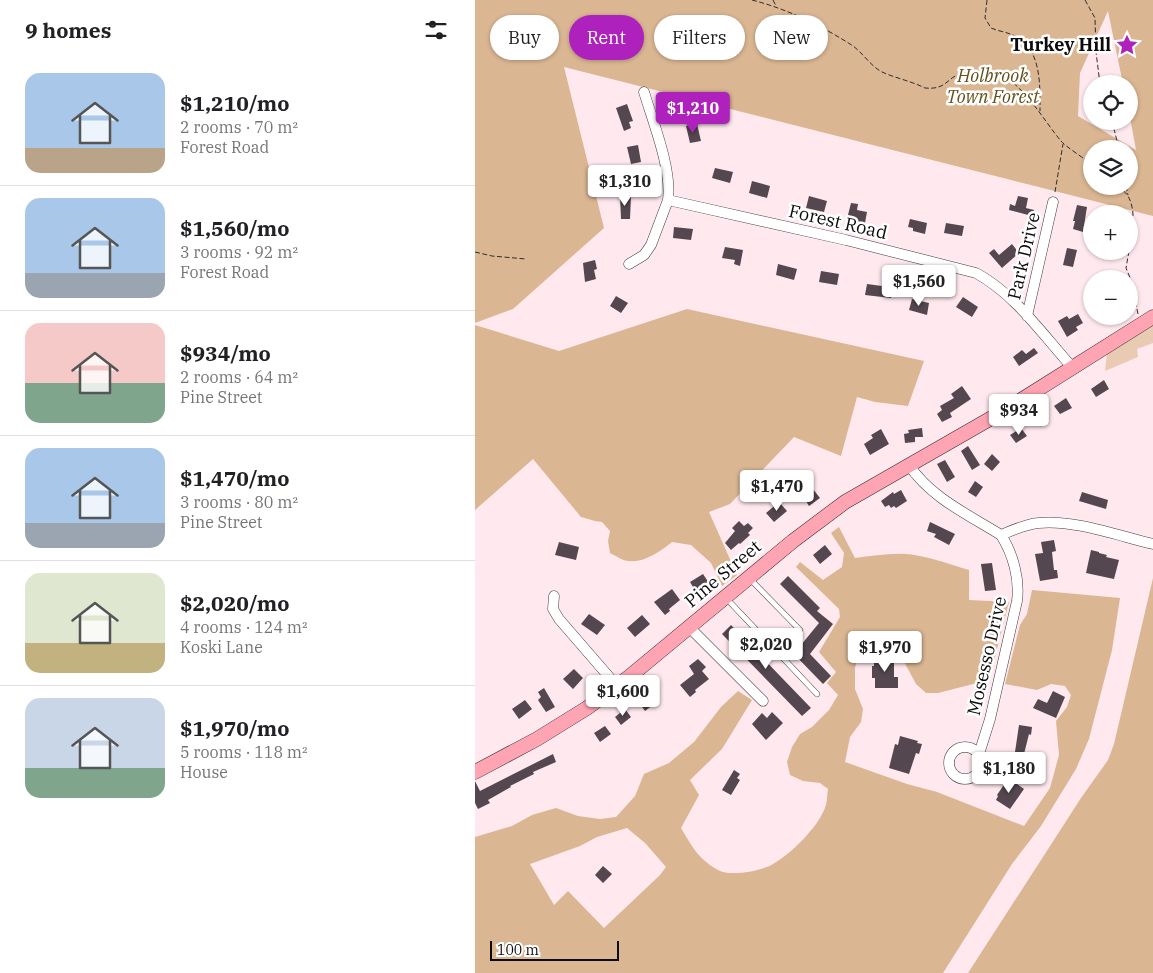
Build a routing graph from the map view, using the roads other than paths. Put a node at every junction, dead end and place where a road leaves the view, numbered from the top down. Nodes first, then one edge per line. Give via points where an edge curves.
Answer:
1 (644, 92) dead end
2 (668, 200) junction
3 (1053, 202) road end
4 (629, 264) dead end
5 (1027, 316) junction
6 (1153, 317) edge
7 (1073, 367) junction
8 (909, 465) junction
9 (1001, 535) junction
10 (1153, 544) edge
11 (749, 578) junction
12 (554, 596) dead end
13 (726, 597) junction
14 (689, 627) junction
15 (776, 650) junction
16 (617, 686) junction
17 (817, 694) dead end
18 (763, 701) dead end
19 (979, 754) dead end
20 (475, 772) edge

1 - 2 street via 670,187
2 - 4 street via 651,245 644,255
2 - 5 street, Forest Road via 976,273 992,282
3 - 5 street, Park Drive
5 - 7 street, Forest Road
6 - 7 main road, Pine Street
7 - 8 main road, Pine Street
8 - 9 street via 935,493
8 - 11 main road, Pine Street via 826,515
9 - 10 street via 1038,523 1059,523
9 - 19 street, Mosesso Drive via 1016,571 1018,591 990,719
11 - 13 main road, Pine Street
11 - 15 lane via 800,630
12 - 16 street via 553,609 559,619
13 - 14 main road, Pine Street
13 - 15 lane
14 - 16 main road, Pine Street
14 - 18 street
15 - 17 lane
16 - 20 main road, Pine Street via 537,740

